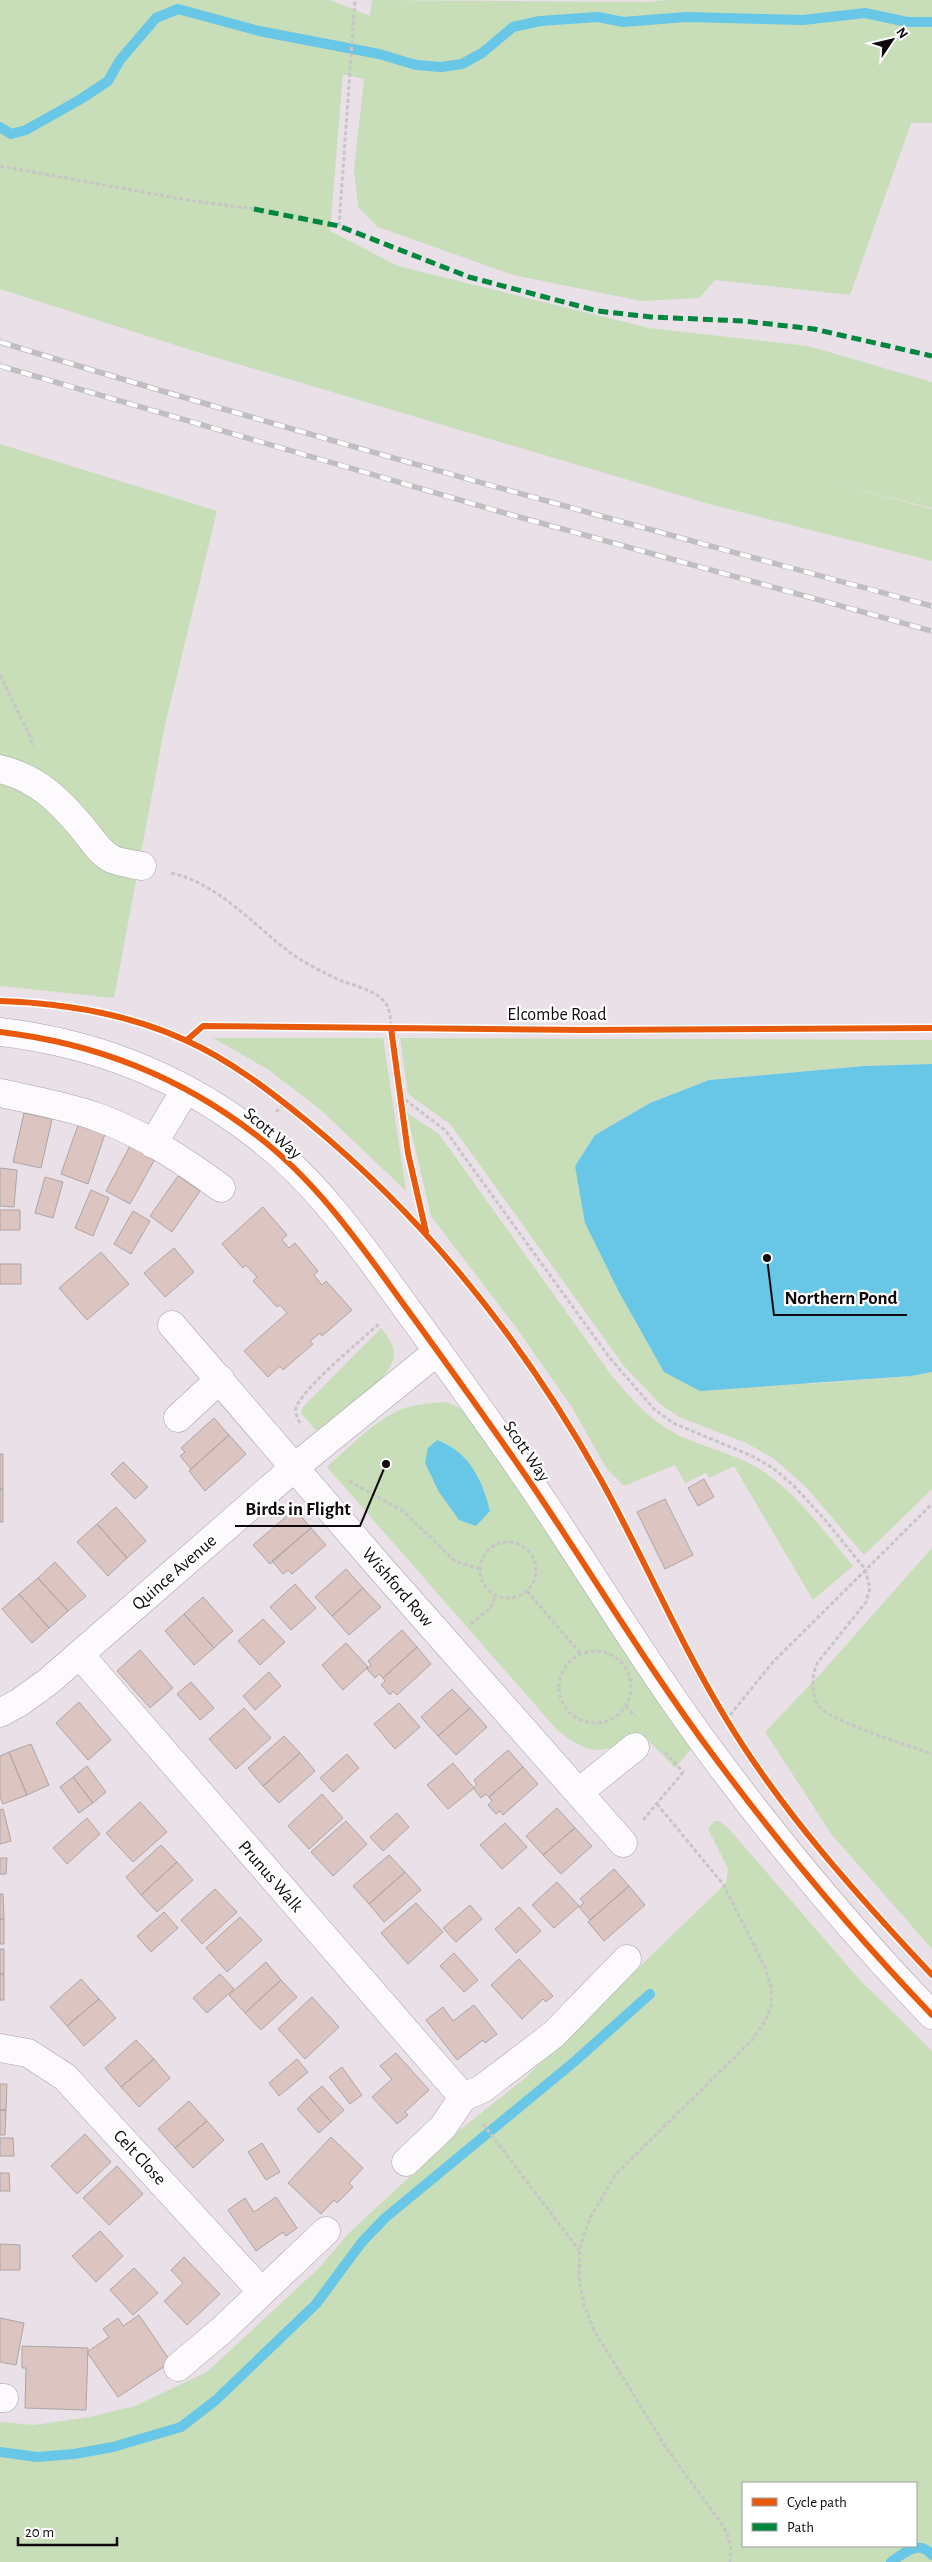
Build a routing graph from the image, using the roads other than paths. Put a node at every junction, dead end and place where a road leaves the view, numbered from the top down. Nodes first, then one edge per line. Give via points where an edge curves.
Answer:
1 (0, 769) edge
2 (142, 866) road end
3 (0, 1032) edge
4 (186, 1089) junction
5 (0, 1093) edge
6 (153, 1144) junction
7 (221, 1188) dead end
8 (172, 1325) dead end
9 (438, 1351) junction
10 (220, 1379) junction
11 (178, 1418) dead end
12 (295, 1467) junction
13 (80, 1655) junction
14 (0, 1713) edge
15 (634, 1747) dead end
16 (579, 1792) junction
17 (623, 1843) dead end
18 (627, 1960) dead end
19 (932, 2016) edge
20 (0, 2048) edge
21 (470, 2107) junction
22 (406, 2162) dead end
23 (326, 2231) dead end
24 (262, 2292) junction
25 (178, 2367) dead end

1 - 2 street via 17,773 46,790 112,859
3 - 4 street, Scott Way via 79,1046 154,1073
4 - 6 street
4 - 9 street, Scott Way via 258,1136 332,1208
5 - 6 street via 97,1117
6 - 7 street via 192,1166
8 - 10 street, Wishford Row
9 - 12 street, Quince Avenue
9 - 19 street, Scott Way via 486,1416 714,1757 804,1873
10 - 11 street
10 - 12 street, Wishford Row
12 - 13 street, Quince Avenue
12 - 16 street, Wishford Row
13 - 14 street, Quince Avenue via 20,1702
13 - 21 street, Prunus Walk
15 - 16 street
16 - 17 street, Wishford Row
18 - 21 street via 574,2015 482,2089
20 - 24 street, Celt Close via 28,2053 65,2076
21 - 22 street
23 - 24 street
24 - 25 street

